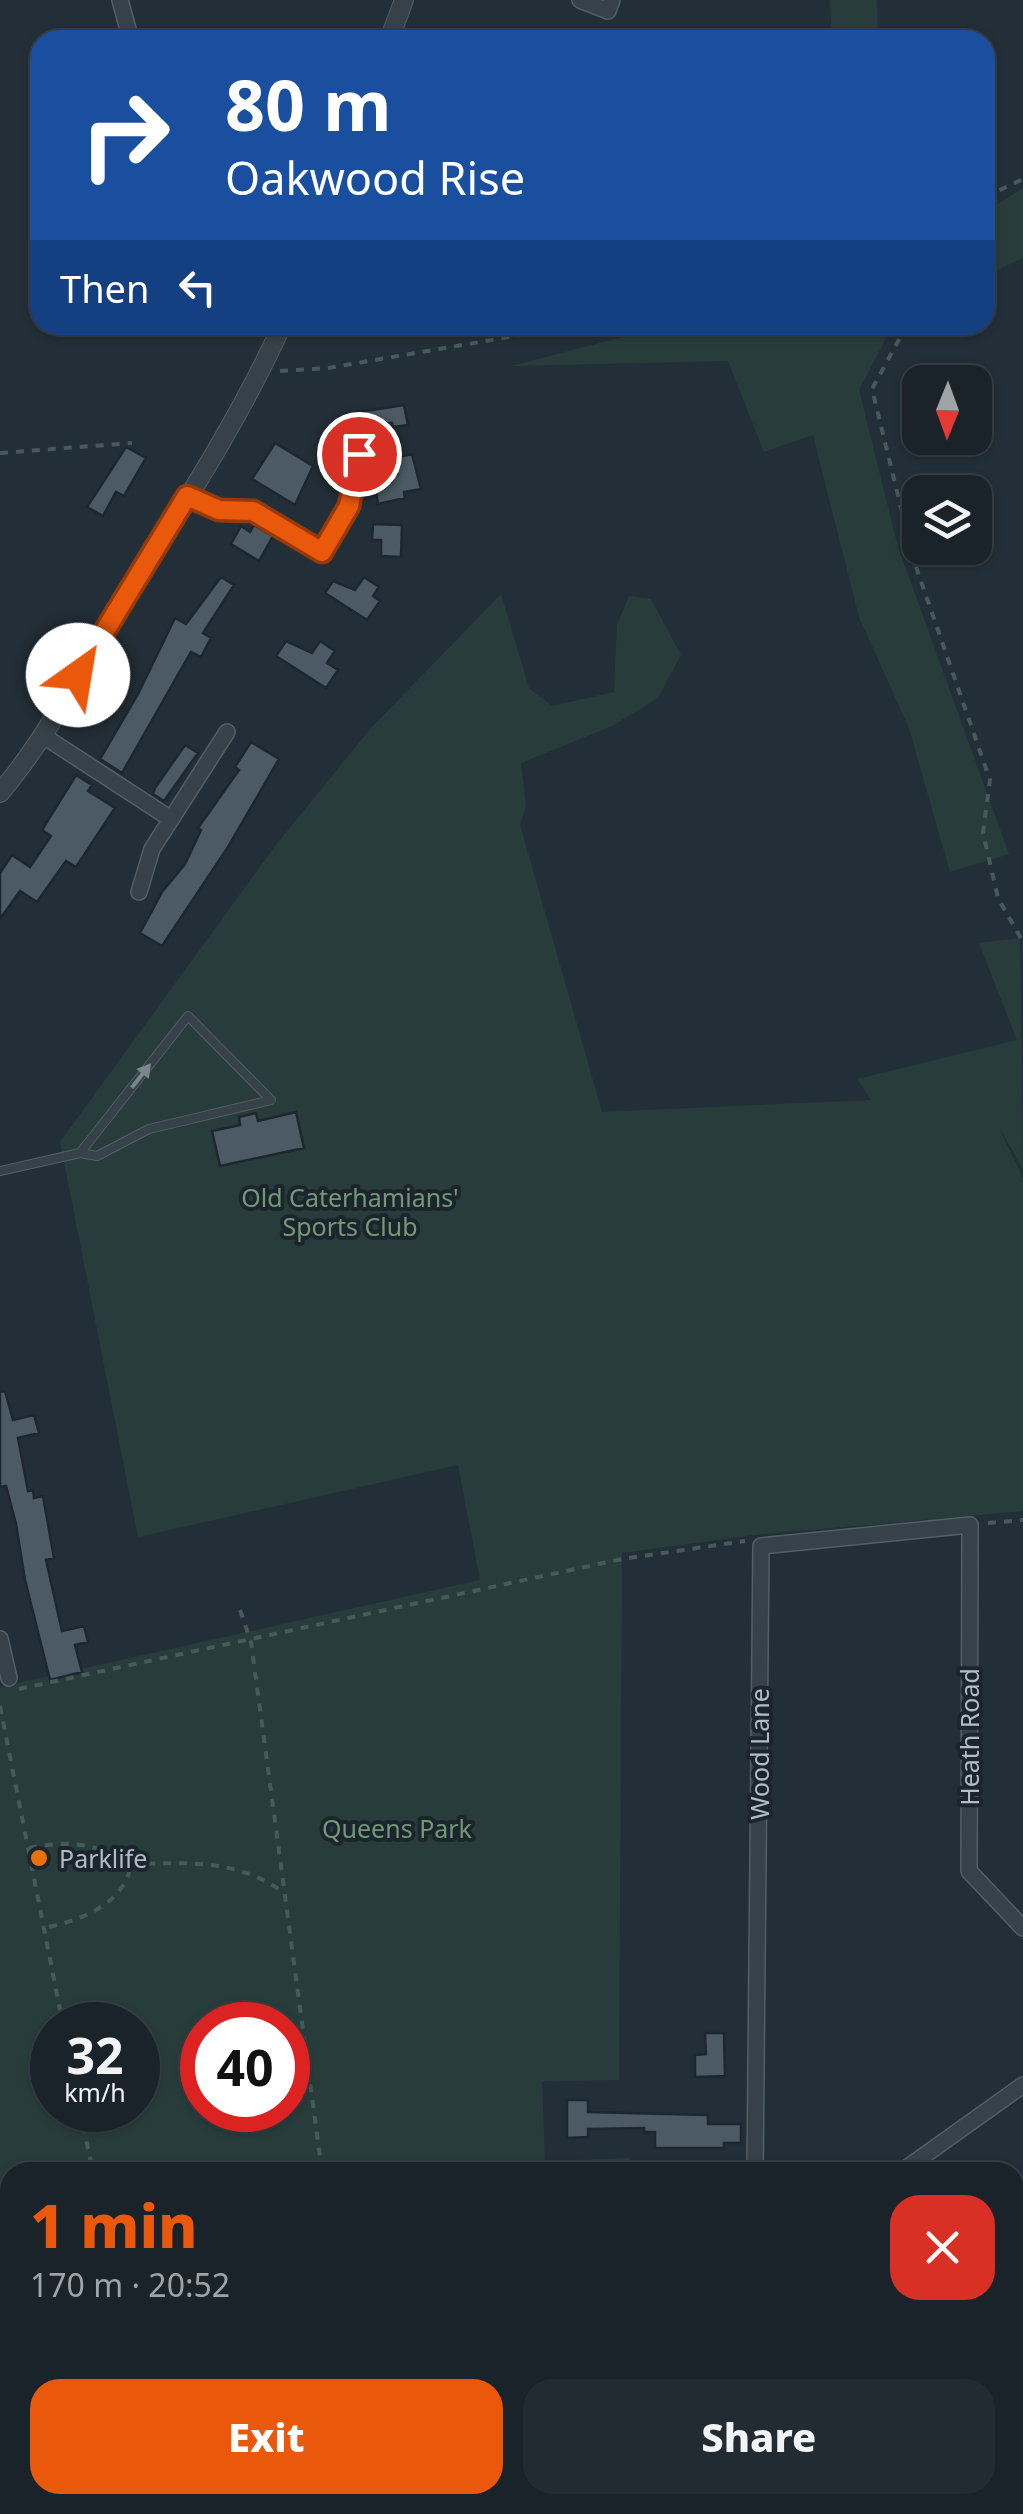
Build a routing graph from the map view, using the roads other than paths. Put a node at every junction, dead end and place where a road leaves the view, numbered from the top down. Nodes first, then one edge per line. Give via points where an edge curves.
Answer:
1 (120, 0) edge
2 (404, 0) edge
3 (580, 0) edge
4 (612, 0) edge
5 (128, 30) edge
6 (393, 30) edge
7 (277, 335) edge
8 (359, 454) dead end
9 (187, 496) junction
10 (226, 732) dead end
11 (42, 735) junction
12 (0, 793) edge
13 (171, 820) junction
14 (139, 892) dead end
15 (80, 1152) junction
16 (0, 1171) edge
17 (970, 1525) joint
18 (0, 1640) edge
19 (14, 1684) road end
20 (1023, 1928) edge
21 (1023, 2085) edge
22 (755, 2162) edge
23 (915, 2162) edge

1 - 5 street
2 - 6 street
3 - 4 street via 608,11
7 - 9 street
8 - 9 street via 349,506 322,552 253,511 219,510
9 - 11 street
10 - 13 street
11 - 12 street
11 - 13 street
13 - 14 street via 152,849
15 -> 15 lane via 188,1016 272,1100 148,1130 97,1156
15 - 16 lane
17 - 20 street, Heath Road via 969,1871
17 - 22 street, Wood Lane via 761,1546
18 - 19 street
21 - 23 street

